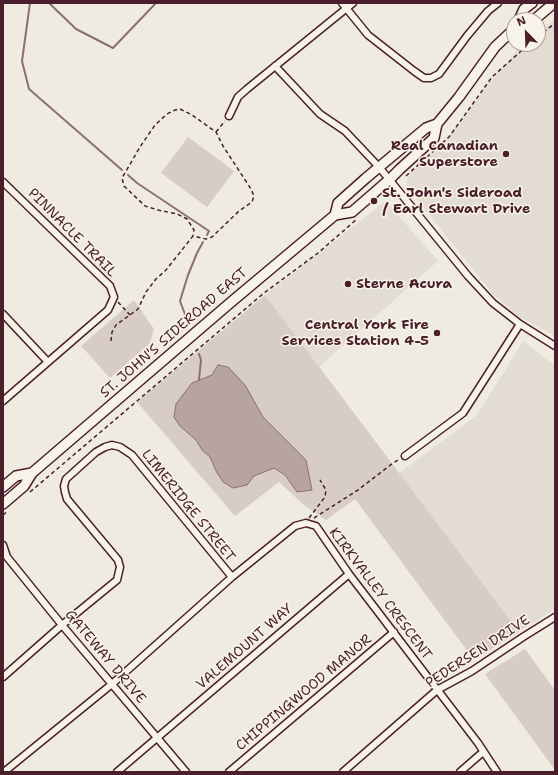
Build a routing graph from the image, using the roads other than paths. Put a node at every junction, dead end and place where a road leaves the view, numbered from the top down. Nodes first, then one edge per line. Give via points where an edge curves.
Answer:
1 (342, 3) edge
2 (354, 3) edge
3 (498, 3) edge
4 (532, 3) edge
5 (554, 3) edge
6 (347, 8) junction
7 (523, 12) edge
8 (543, 12) edge
9 (506, 37) edge
10 (275, 66) junction
11 (229, 116) road end
12 (437, 124) junction
13 (380, 167) junction
14 (390, 179) junction
15 (3, 182) edge
16 (335, 215) junction
17 (3, 314) edge
18 (520, 324) junction
19 (555, 346) edge
20 (48, 362) junction
21 (3, 401) edge
22 (405, 456) road end
23 (32, 474) junction
24 (3, 487) edge
25 (6, 507) edge
26 (3, 546) edge
27 (5, 557) edge
28 (349, 574) junction
29 (232, 577) junction
30 (555, 617) edge
31 (62, 625) junction
32 (394, 632) junction
33 (3, 677) edge
34 (112, 684) junction
35 (437, 690) junction
36 (158, 738) junction
37 (483, 752) junction
38 (4, 772) edge
39 (117, 772) edge
40 (186, 772) edge
41 (229, 772) edge
42 (343, 772) edge
43 (460, 772) edge
44 (497, 772) edge

1 - 6 street
2 - 6 street
3 - 6 street via 471,31 439,74 431,78 424,78 368,34
4 - 7 main road
5 - 8 main road
6 - 10 street
9 - 12 main road, ST. JOHN'S SIDEROAD EAST via 495,47
10 - 11 street via 238,97
10 - 13 street via 320,114 345,131
12 - 13 main road, ST. JOHN'S SIDEROAD EAST via 426,128
12 - 14 main road, ST. JOHN'S SIDEROAD EAST via 434,138
13 - 14 street
13 - 16 main road, ST. JOHN'S SIDEROAD EAST via 338,203
14 - 16 main road, ST. JOHN'S SIDEROAD EAST via 352,212
14 - 18 street via 468,276 493,303
15 - 20 street, PINNACLE TRAIL via 110,286 114,298 108,310
16 - 23 main road, ST. JOHN'S SIDEROAD EAST
17 - 20 street
18 - 19 street
18 - 22 street via 462,413
20 - 21 street, PINNACLE TRAIL
23 - 24 main road, ST. JOHN'S SIDEROAD EAST via 16,476
23 - 25 main road, ST. JOHN'S SIDEROAD EAST
26 - 27 street, GATEWAY DRIVE
27 - 31 street, GATEWAY DRIVE
28 - 29 street, KIRKVALLEY CRESCENT via 316,526 306,522 295,526
28 - 32 street, KIRKVALLEY CRESCENT
28 - 36 street, VALEMOUNT WAY
29 - 31 street, LIMERIDGE STREET via 132,455 112,445 96,452 66,479 64,486 67,499 118,560 120,574 118,580
29 - 34 street
30 - 35 street, PEDERSEN DRIVE via 472,671
31 - 33 street
31 - 34 street, GATEWAY DRIVE
32 - 35 street, KIRKVALLEY CRESCENT
32 - 41 street, CHIPPINGWOOD MANOR
34 - 36 street, GATEWAY DRIVE
34 - 38 street
35 - 37 street, KIRKVALLEY CRESCENT
35 - 42 street, PEDERSEN DRIVE
36 - 39 street, VALEMOUNT WAY
36 - 40 street, GATEWAY DRIVE
37 - 43 street
37 - 44 street, KIRKVALLEY CRESCENT

